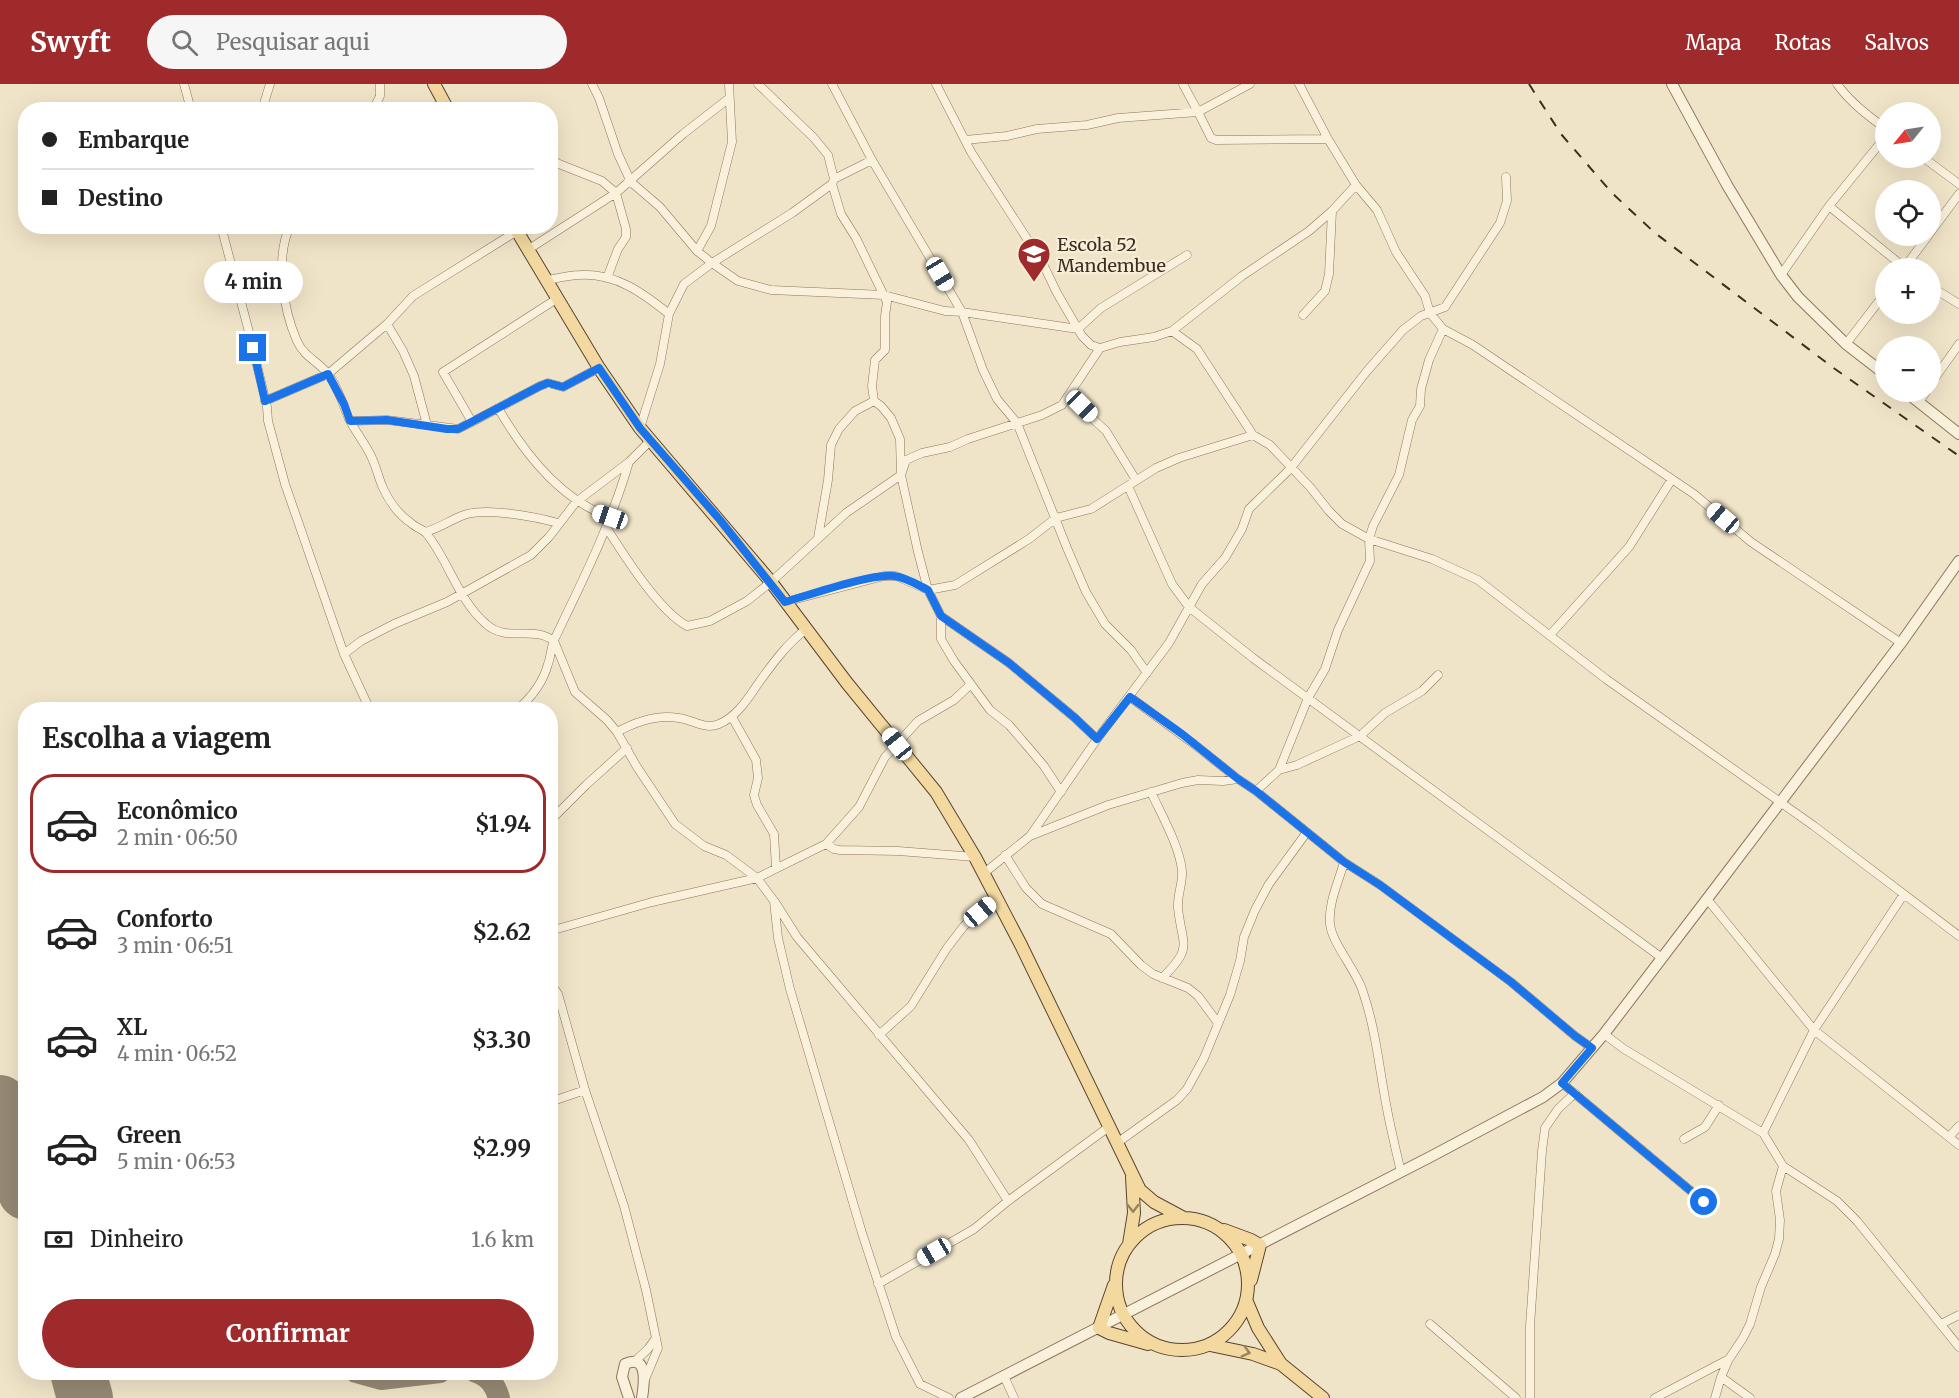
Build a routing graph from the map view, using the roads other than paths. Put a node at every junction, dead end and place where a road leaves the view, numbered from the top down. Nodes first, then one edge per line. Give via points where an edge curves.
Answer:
1 (183, 84) edge
2 (270, 84) edge
3 (380, 84) edge
4 (434, 84) edge
5 (592, 84) edge
6 (729, 84) edge
7 (758, 84) edge
8 (832, 84) edge
9 (936, 84) edge
10 (1183, 84) edge
11 (1250, 84) edge
12 (1299, 84) edge
13 (1672, 84) edge
14 (1837, 84) edge
15 (728, 99) junction
16 (189, 102) edge
17 (264, 102) edge
18 (377, 102) edge
19 (444, 102) edge
20 (1198, 112) junction
21 (1875, 121) edge
22 (965, 140) junction
23 (1328, 140) junction
24 (1875, 150) edge
25 (872, 160) junction
26 (558, 163) edge
27 (1937, 168) edge
28 (1506, 177) dead end
29 (833, 181) junction
30 (631, 182) junction
31 (1356, 184) junction
32 (1959, 184) edge
33 (616, 193) junction
34 (1959, 194) edge
35 (1829, 206) junction
36 (1332, 211) junction
37 (1941, 218) edge
38 (558, 230) edge
39 (223, 234) edge
40 (287, 234) edge
41 (508, 234) edge
42 (519, 234) edge
43 (552, 234) edge
44 (529, 249) junction
45 (696, 251) junction
46 (1187, 255) dead end
47 (1892, 258) edge
48 (712, 263) junction
49 (1781, 275) junction
50 (607, 278) junction
51 (548, 280) junction
52 (1941, 292) edge
53 (884, 295) junction
54 (558, 298) junction
55 (1959, 304) edge
56 (1875, 306) edge
57 (963, 312) junction
58 (1430, 313) junction
59 (669, 314) junction
60 (1303, 315) dead end
61 (387, 324) junction
62 (1078, 329) junction
63 (1443, 329) junction
64 (1172, 331) junction
65 (1846, 344) junction
66 (1959, 344) edge
67 (1100, 348) junction
68 (1875, 366) edge
69 (599, 368) junction
70 (1941, 369) edge
71 (328, 374) junction
72 (1068, 396) junction
73 (265, 401) junction
74 (874, 401) junction
75 (1919, 402) edge
76 (498, 408) junction
77 (350, 421) junction
78 (472, 422) junction
79 (1017, 423) junction
80 (427, 425) junction
81 (640, 428) junction
82 (1959, 434) edge
83 (1253, 435) junction
84 (651, 440) junction
85 (629, 462) junction
86 (1290, 469) junction
87 (901, 475) junction
88 (1672, 479) junction
89 (1136, 480) junction
90 (1128, 486) junction
91 (576, 502) junction
92 (610, 517) junction
93 (1056, 518) junction
94 (558, 523) junction
95 (606, 527) junction
96 (425, 532) junction
97 (818, 538) junction
98 (1369, 539) junction
99 (1959, 561) edge
100 (771, 582) junction
101 (928, 590) junction
102 (461, 593) junction
103 (785, 602) junction
104 (1189, 607) junction
105 (941, 616) junction
106 (805, 630) junction
107 (1550, 635) junction
108 (554, 640) junction
109 (1901, 643) junction
110 (344, 654) junction
111 (1146, 673) junction
112 (1438, 675) dead end
113 (971, 684) junction
114 (1130, 697) junction
115 (1308, 698) junction
116 (366, 702) edge
117 (526, 702) edge
118 (732, 717) junction
119 (617, 732) junction
120 (1359, 736) junction
121 (1097, 739) junction
122 (897, 744) junction
123 (627, 748) junction
124 (1279, 770) junction
125 (1238, 779) junction
126 (1256, 791) junction
127 (1061, 792) junction
128 (1151, 792) junction
129 (1780, 803) junction
130 (558, 813) edge
131 (1307, 832) junction
132 (1030, 837) junction
133 (826, 844) junction
134 (1005, 855) junction
135 (975, 857) junction
136 (1344, 862) junction
137 (776, 868) junction
138 (983, 874) junction
139 (757, 878) junction
140 (1904, 894) junction
141 (996, 898) junction
142 (1707, 899) junction
143 (774, 901) junction
144 (558, 929) edge
145 (1959, 936) edge
146 (1662, 958) junction
147 (1162, 978) junction
148 (558, 997) edge
149 (1218, 1023) junction
150 (1814, 1030) junction
151 (1604, 1034) junction
152 (879, 1035) junction
153 (1592, 1048) junction
154 (1562, 1083) junction
155 (585, 1090) junction
156 (1575, 1093) junction
157 (558, 1099) edge
158 (1719, 1105) junction
159 (1110, 1126) junction
160 (1959, 1126) edge
161 (1763, 1133) junction
162 (1948, 1137) junction
163 (1684, 1139) dead end
164 (1117, 1143) junction
165 (1959, 1145) edge
166 (1783, 1166) junction
167 (1131, 1172) junction
168 (1401, 1172) junction
169 (1008, 1201) junction
170 (1704, 1202) dead end
171 (1182, 1218) junction
172 (1217, 1227) junction
173 (1129, 1244) junction
174 (1260, 1245) junction
175 (1242, 1254) junction
176 (1116, 1278) junction
177 (878, 1284) junction
178 (1249, 1286) junction
179 (1247, 1302) junction
180 (1123, 1315) junction
181 (1959, 1316) edge
182 (1430, 1324) dead end
183 (1941, 1324) junction
184 (1099, 1328) junction
185 (656, 1338) junction
186 (1210, 1345) junction
187 (1959, 1347) edge
188 (1161, 1348) junction
189 (1729, 1359) junction
190 (634, 1362) junction
191 (1281, 1364) junction
192 (1004, 1376) junction
193 (1721, 1377) junction
194 (644, 1384) junction
195 (629, 1398) edge
196 (642, 1398) edge
197 (949, 1398) edge
198 (960, 1398) edge
199 (1014, 1398) edge
200 (1323, 1398) edge
201 (1516, 1398) edge
202 (1530, 1398) edge
203 (1655, 1398) edge
204 (1715, 1398) edge
205 (1750, 1398) edge

1 - 16 street
2 - 17 street
3 - 18 street
4 - 19 main road
5 - 30 street
6 - 15 street
7 - 29 street via 818,142 828,155
8 - 25 street
9 - 22 street
10 - 20 street
11 - 20 street
12 - 23 street
13 - 49 street
14 - 21 street
15 - 30 street
15 - 45 street via 732,142 711,226
20 - 22 street via 1118,118
20 - 23 street via 1211,138 1216,140
22 - 62 street via 1042,262
23 - 31 street
24 - 35 street
25 - 29 street
25 - 57 street
26 - 33 street via 602,181
27 - 32 street
28 - 58 street via 1507,201 1500,222 1445,307
29 - 48 street via 792,213
29 - 53 street via 841,214
30 - 33 street
30 - 45 street via 660,207
31 - 36 street
31 - 58 street via 1377,210 1396,252 1425,296
33 - 38 street
33 - 50 street via 626,237
34 - 37 street
35 - 47 street
35 - 49 street
36 - 60 street via 1325,291
36 - 64 street
39 - 73 street
40 - 71 street via 281,264 291,321 304,354
41 - 61 street via 413,296
42 - 44 main road
43 - 44 street
44 - 51 main road
45 - 48 street
46 - 62 street via 1101,308
48 - 53 street via 738,281 771,290
48 - 59 street via 684,285
49 - 65 street
50 - 51 street via 581,274
50 - 59 street via 629,285
51 - 54 main road
52 - 55 street
53 - 57 street
53 - 74 street via 885,350 875,360
54 - 69 main road
54 - 78 street via 443,372
56 - 65 street
57 - 62 street
57 - 79 street via 997,399
58 - 63 street
58 - 86 street via 1403,330
59 - 81 street via 660,364
61 - 71 street
61 - 80 street via 414,376
62 - 67 street via 1091,345
63 - 88 street via 1473,345
63 - 98 street via 1429,360 1399,475
64 - 67 street
64 - 83 street via 1197,349
65 - 68 street
66 - 70 street
67 - 72 street
69 - 76 street via 563,387 548,383 540,386
69 - 81 main road
71 - 73 street
71 - 77 street
72 - 79 street via 1062,405
72 - 89 street via 1106,431
73 - 110 street via 285,484
74 - 87 street via 891,418 900,439
74 - 97 street via 855,411 831,444
75 - 82 street
76 - 78 street
76 - 91 street via 531,458
77 - 80 street
77 - 96 street via 390,500 403,517
78 - 80 street via 458,429
79 - 87 street via 906,460
79 - 93 street
81 - 84 main road
83 - 86 street via 1270,445
83 - 89 street via 1179,458
84 - 85 street
84 - 100 main road
85 - 91 street
85 - 92 street
86 - 98 street via 1336,518
86 - 104 street via 1249,509 1225,558
87 - 97 street
87 - 101 street
88 - 107 street via 1629,547
88 - 109 street via 1751,542
89 - 90 street
90 - 93 street via 1091,509
90 - 104 street via 1173,584
91 - 92 street
91 - 94 street
92 - 95 street
93 - 101 street via 956,585
93 - 111 street via 1095,608
94 - 96 street via 474,513
94 - 102 street via 531,555
95 - 100 street via 643,582 687,626 726,613
95 - 108 street
96 - 102 street
97 - 100 street
98 - 107 street via 1460,570
98 - 115 street via 1370,561 1325,669
99 - 109 street
100 - 103 main road
101 - 103 street via 896,576 884,576
101 - 105 street
102 - 108 street via 486,625 502,634 547,635
102 - 110 street via 394,624
103 - 106 main road
104 - 111 street
104 - 115 street
105 - 113 street via 941,639
105 - 121 street via 1009,663
106 - 118 street via 789,643
106 - 122 main road
107 - 129 street
108 - 117 street via 542,682
108 - 119 street via 575,692
109 - 129 street
110 - 116 street
111 - 114 street
112 - 120 street
113 - 122 street via 954,700 918,721
113 - 127 street via 990,710 1009,725 1044,766
114 - 121 street
114 - 125 street
115 - 120 street
115 - 124 street
118 - 119 street via 704,727 680,718 646,720
118 - 137 street via 756,760 758,778 754,795 774,834
119 - 123 street
120 - 124 street
120 - 146 street
121 - 127 street
122 - 133 street via 885,757 859,807
122 - 135 main road via 936,792
123 - 130 street
123 - 139 street via 675,824
124 - 126 street
125 - 126 street
125 - 128 street via 1190,781
126 - 131 street
127 - 132 street
128 - 132 street via 1099,808
128 - 147 street via 1182,868 1178,906 1185,946
129 - 140 street
129 - 142 street
131 - 136 street
131 - 149 street via 1255,910
132 - 134 street
133 - 135 street via 840,850
133 - 137 street
134 - 138 street
134 - 147 street via 1026,888 1042,904 1111,934 1141,965
135 - 138 main road
136 - 153 street via 1511,982
136 - 168 street via 1331,905 1332,934 1362,987 1379,1052
137 - 139 street
138 - 141 main road
139 - 143 street
139 - 144 street
140 - 145 street
140 - 150 street
141 - 152 street via 964,926 911,1006
141 - 159 main road
142 - 146 street
142 - 150 street
143 - 152 street via 797,937
143 - 177 street via 790,989
146 - 151 street
147 - 149 street via 1198,996
148 - 155 street
149 - 164 street via 1187,1089
150 - 161 street
150 - 162 street
151 - 153 street
151 - 158 street
152 - 169 street via 969,1140
153 - 154 street
154 - 156 street
154 - 168 street
155 - 157 street
155 - 185 street via 624,1206
156 - 170 street
156 - 202 street via 1545,1128 1530,1326
158 - 161 street
158 - 163 street via 1705,1127
159 - 164 main road
159 - 169 street
160 - 162 street
161 - 166 street
162 - 165 street
164 - 167 main road
166 - 183 street via 1837,1201
166 - 189 street via 1776,1191 1780,1220 1775,1254 1743,1338
167 - 171 main road via 1140,1190
167 -> 173 main road via 1134,1213
168 - 174 street
169 - 177 street via 975,1230
171 - 172 main road
171 - 173 main road via 1162,1221
172 - 174 main road
172 - 175 main road
173 - 176 main road
174 - 175 street
174 - 178 main road
175 - 178 main road
175 - 180 street
176 - 180 main road
176 - 184 main road
177 - 197 street via 896,1338 920,1384
178 - 179 main road
179 - 186 main road via 1239,1320
179 - 191 main road
180 - 184 street
180 - 188 main road via 1133,1329
181 - 183 street
182 - 201 street
183 - 187 street
184 - 188 main road
184 - 192 street
185 - 190 street
185 - 194 street via 658,1348
186 - 188 main road via 1186,1351
186 -> 191 main road
189 - 193 street
189 - 203 street
190 - 194 street via 643,1370
190 - 195 street via 625,1364 623,1369
191 - 200 main road
192 - 198 street
192 - 199 street
193 - 204 street
193 - 205 street
194 - 196 street

